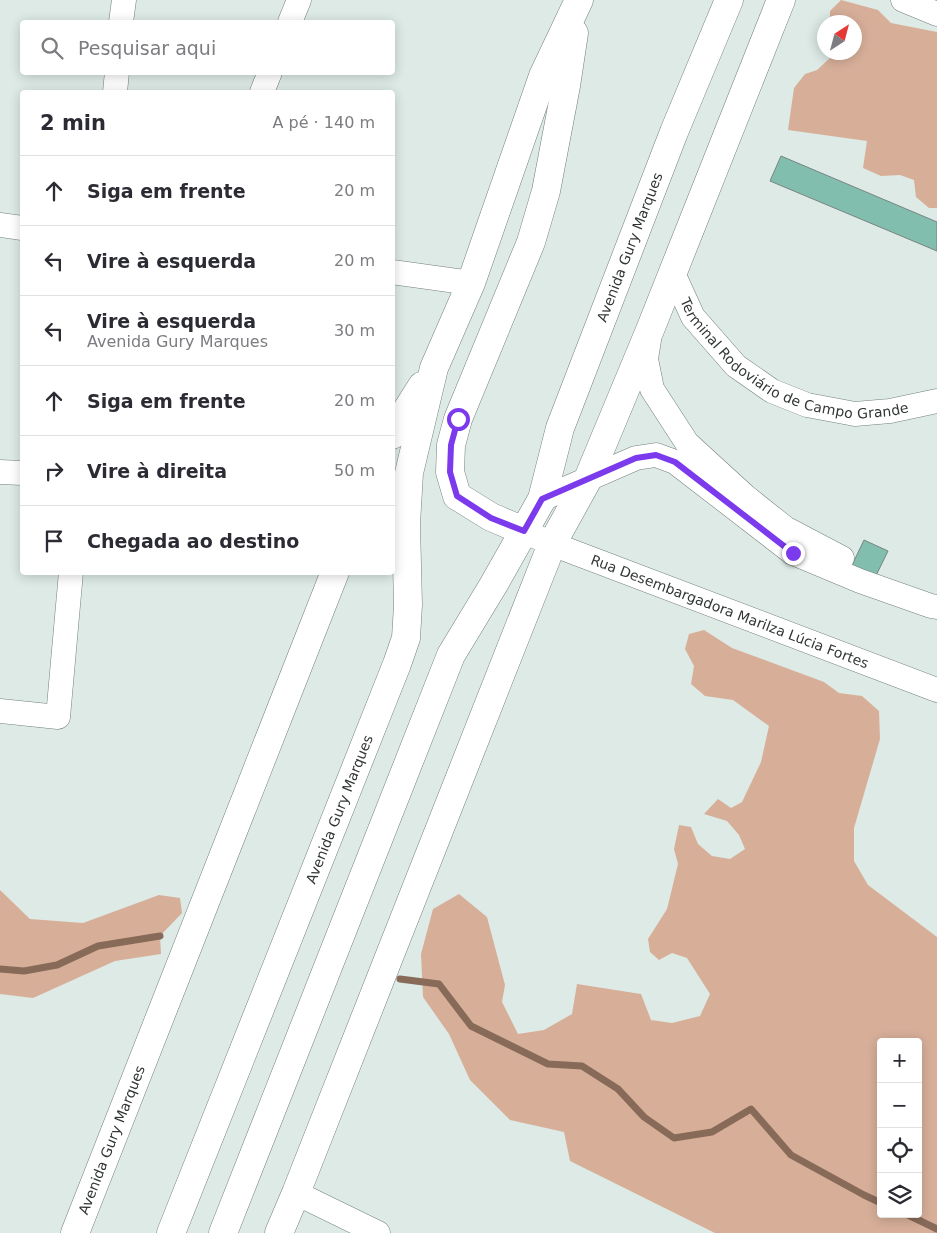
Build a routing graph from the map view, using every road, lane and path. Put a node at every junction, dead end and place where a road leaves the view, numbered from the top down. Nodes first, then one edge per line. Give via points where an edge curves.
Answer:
1 (124, 0) edge
2 (299, 0) edge
3 (573, 0) edge
4 (729, 0) edge
5 (781, 0) edge
6 (903, 0) edge
7 (937, 14) edge
8 (122, 20) edge
9 (291, 20) edge
10 (117, 75) edge
11 (269, 75) edge
12 (115, 90) edge
13 (263, 90) edge
14 (0, 226) edge
15 (20, 228) edge
16 (672, 271) junction
17 (395, 272) edge
18 (471, 284) junction
19 (650, 330) junction
20 (434, 368) junction
21 (937, 400) edge
22 (395, 430) edge
23 (0, 472) edge
24 (20, 473) edge
25 (588, 479) junction
26 (542, 499) junction
27 (524, 531) junction
28 (552, 544) junction
29 (71, 575) edge
30 (334, 575) edge
31 (937, 594) edge
32 (937, 607) edge
33 (937, 690) edge
34 (0, 711) edge
35 (296, 1193) junction
36 (75, 1233) edge
37 (170, 1233) edge
38 (223, 1233) edge
39 (279, 1233) edge
40 (378, 1233) edge

1 - 8 street
2 - 9 street
3 - 18 main road, Avenida Gury Marques via 543,76
3 - 27 main road via 566,86 546,191 530,242 458,419 451,445 450,472 457,496 491,518
4 - 26 main road, Avenida Gury Marques via 674,132 560,428
5 - 16 main road
6 - 7 street
10 - 12 street
11 - 13 street
14 - 15 street
16 - 19 main road
16 - 21 street, Terminal Rodoviário de Campo Grande via 693,317 736,366 772,391 807,405 855,414 890,411
17 - 18 street
18 - 20 main road, Avenida Gury Marques
19 - 25 main road
19 - 31 street via 646,359 652,389 687,443 785,528 836,555
20 - 22 main road, Avenida Gury Marques
20 - 37 main road, Avenida Gury Marques via 409,473 406,638
23 - 24 street
25 - 26 street
25 - 28 main road
25 - 32 street via 636,458 656,455 675,462 793,553 860,581
26 - 27 main road, Avenida Gury Marques
27 - 28 street, Rua Desembargadora Marilza Lúcia Fortes
27 - 38 main road, Avenida Gury Marques via 451,655
28 - 33 street, Rua Desembargadora Marilza Lúcia Fortes
28 - 35 main road
29 - 34 street via 58,717
30 - 36 main road, Avenida Gury Marques
35 - 39 main road
35 - 40 street

